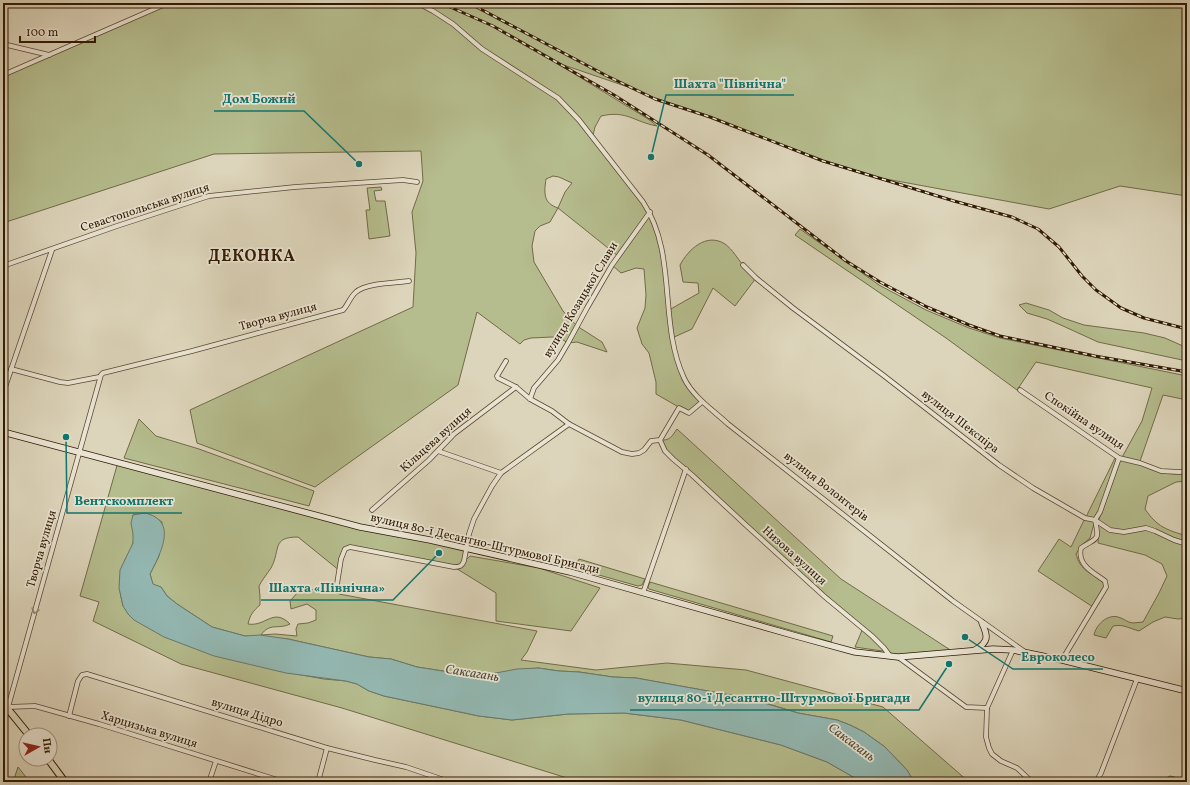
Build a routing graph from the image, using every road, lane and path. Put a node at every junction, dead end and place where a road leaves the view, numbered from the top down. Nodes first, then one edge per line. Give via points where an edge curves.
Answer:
1 (168, 3) edge
2 (418, 3) edge
3 (3, 44) edge
4 (49, 55) junction
5 (3, 75) edge
6 (417, 182) dead end
7 (650, 212) junction
8 (52, 250) junction
9 (743, 265) dead end
10 (3, 266) edge
11 (409, 281) dead end
12 (506, 361) dead end
13 (11, 368) junction
14 (99, 378) junction
15 (516, 387) junction
16 (1020, 390) dead end
17 (3, 392) edge
18 (530, 399) junction
19 (702, 402) junction
20 (568, 424) junction
21 (3, 432) edge
22 (660, 440) junction
23 (438, 451) junction
24 (79, 452) junction
25 (1119, 458) junction
26 (686, 469) junction
27 (1187, 471) edge
28 (502, 474) junction
29 (372, 510) dead end
30 (1095, 520) junction
31 (1187, 544) edge
32 (466, 548) junction
33 (335, 587) dead end
34 (643, 593) junction
35 (982, 622) junction
36 (1013, 650) junction
37 (972, 652) junction
38 (1025, 652) junction
39 (890, 656) junction
40 (898, 657) junction
41 (1062, 660) junction
42 (1137, 679) junction
43 (1187, 691) edge
44 (5, 705) edge
45 (987, 708) junction
46 (69, 716) junction
47 (3, 725) edge
48 (23, 727) edge
49 (327, 748) junction
50 (216, 761) junction
51 (54, 767) edge
52 (272, 780) edge
53 (65, 782) edge
54 (210, 782) edge
55 (284, 782) edge
56 (318, 782) edge
57 (450, 782) edge
58 (1032, 782) edge
59 (1096, 782) edge

1 - 4 street
2 - 7 street, вулиця Волонтерів via 452,24 482,49 558,98 606,154
3 - 4 street
4 - 5 street
6 - 8 street, Севастопольська вулиця via 403,180 295,187 208,196
7 - 18 street, вулиця Козацької Слави via 612,265 558,360 534,388
7 - 19 street, вулиця Волонтерів via 664,257 675,350 684,379
8 - 10 street, Севастопольська вулиця
8 - 13 street
9 - 30 street, вулиця Шекспіра via 793,308 999,465 1071,510
11 - 14 street, Творча вулиця via 365,287 356,292 343,310 110,371 103,373
12 - 15 street via 497,376
13 - 14 street, Творча вулиця via 68,383
13 - 17 street
14 - 24 street, Творча вулиця
15 - 18 street
15 - 23 street, Кільцева вулиця via 454,434
16 - 25 street, Спокійна вулиця
18 - 20 street via 552,411
19 - 22 street via 689,413 679,408
19 - 35 street, вулиця Волонтерів via 910,568
20 - 22 street via 627,453 639,453 651,441
20 - 28 street
21 - 24 street, вулиця 80-ї Десантно-Штурмової Бригади
22 - 26 street, Низова вулиця via 665,451
23 - 28 street
23 - 29 street, Кільцева вулиця
24 - 32 street, вулиця 80-ї Десантно-Штурмової Бригади via 360,527
24 -> 44 street, Творча вулиця
25 - 27 street, Спокійна вулиця via 1161,471
25 - 30 street
26 - 34 street
26 - 39 street, Низова вулиця via 820,592 872,636
28 - 32 street via 492,486 474,519
30 - 31 street, вулиця Шекспіра via 1110,530 1130,531 1146,528
30 - 41 street via 1097,538 1081,548 1079,555 1085,566 1105,581 1106,587
32 - 33 street via 464,561 460,567 350,547 342,554
32 - 34 street, вулиця 80-ї Десантно-Штурмової Бригади via 570,572
34 - 39 street, вулиця 80-ї Десантно-Штурмової Бригади via 855,652
35 - 37 street via 987,633 986,639 982,646
35 - 38 street, вулиця Волонтерів
36 - 37 street, вулиця 80-ї Десантно-Штурмової Бригади
36 - 38 street, вулиця 80-ї Десантно-Штурмової Бригади
36 - 45 street
37 - 40 street, вулиця 80-ї Десантно-Штурмової Бригади
38 - 41 street, вулиця Волонтерів
39 - 40 street, вулиця 80-ї Десантно-Штурмової Бригади
40 - 45 street via 966,707
41 - 42 street, вулиця Волонтерів
42 - 43 street, вулиця Волонтерів
42 - 59 street
44 - 46 street, Харцизька вулиця via 35,706
44 - 47 street, Творча вулиця
44 - 48 main road
45 - 58 street via 986,737 992,754 1017,768
46 - 49 street, вулиця Дідро via 78,681 82,675 87,674
46 - 50 street, Харцизька вулиця
49 - 56 street
49 - 57 street, вулиця Дідро via 406,767
50 - 52 street, Харцизька вулиця
50 - 54 street
51 - 53 main road
52 - 55 street, Харцизька вулиця

